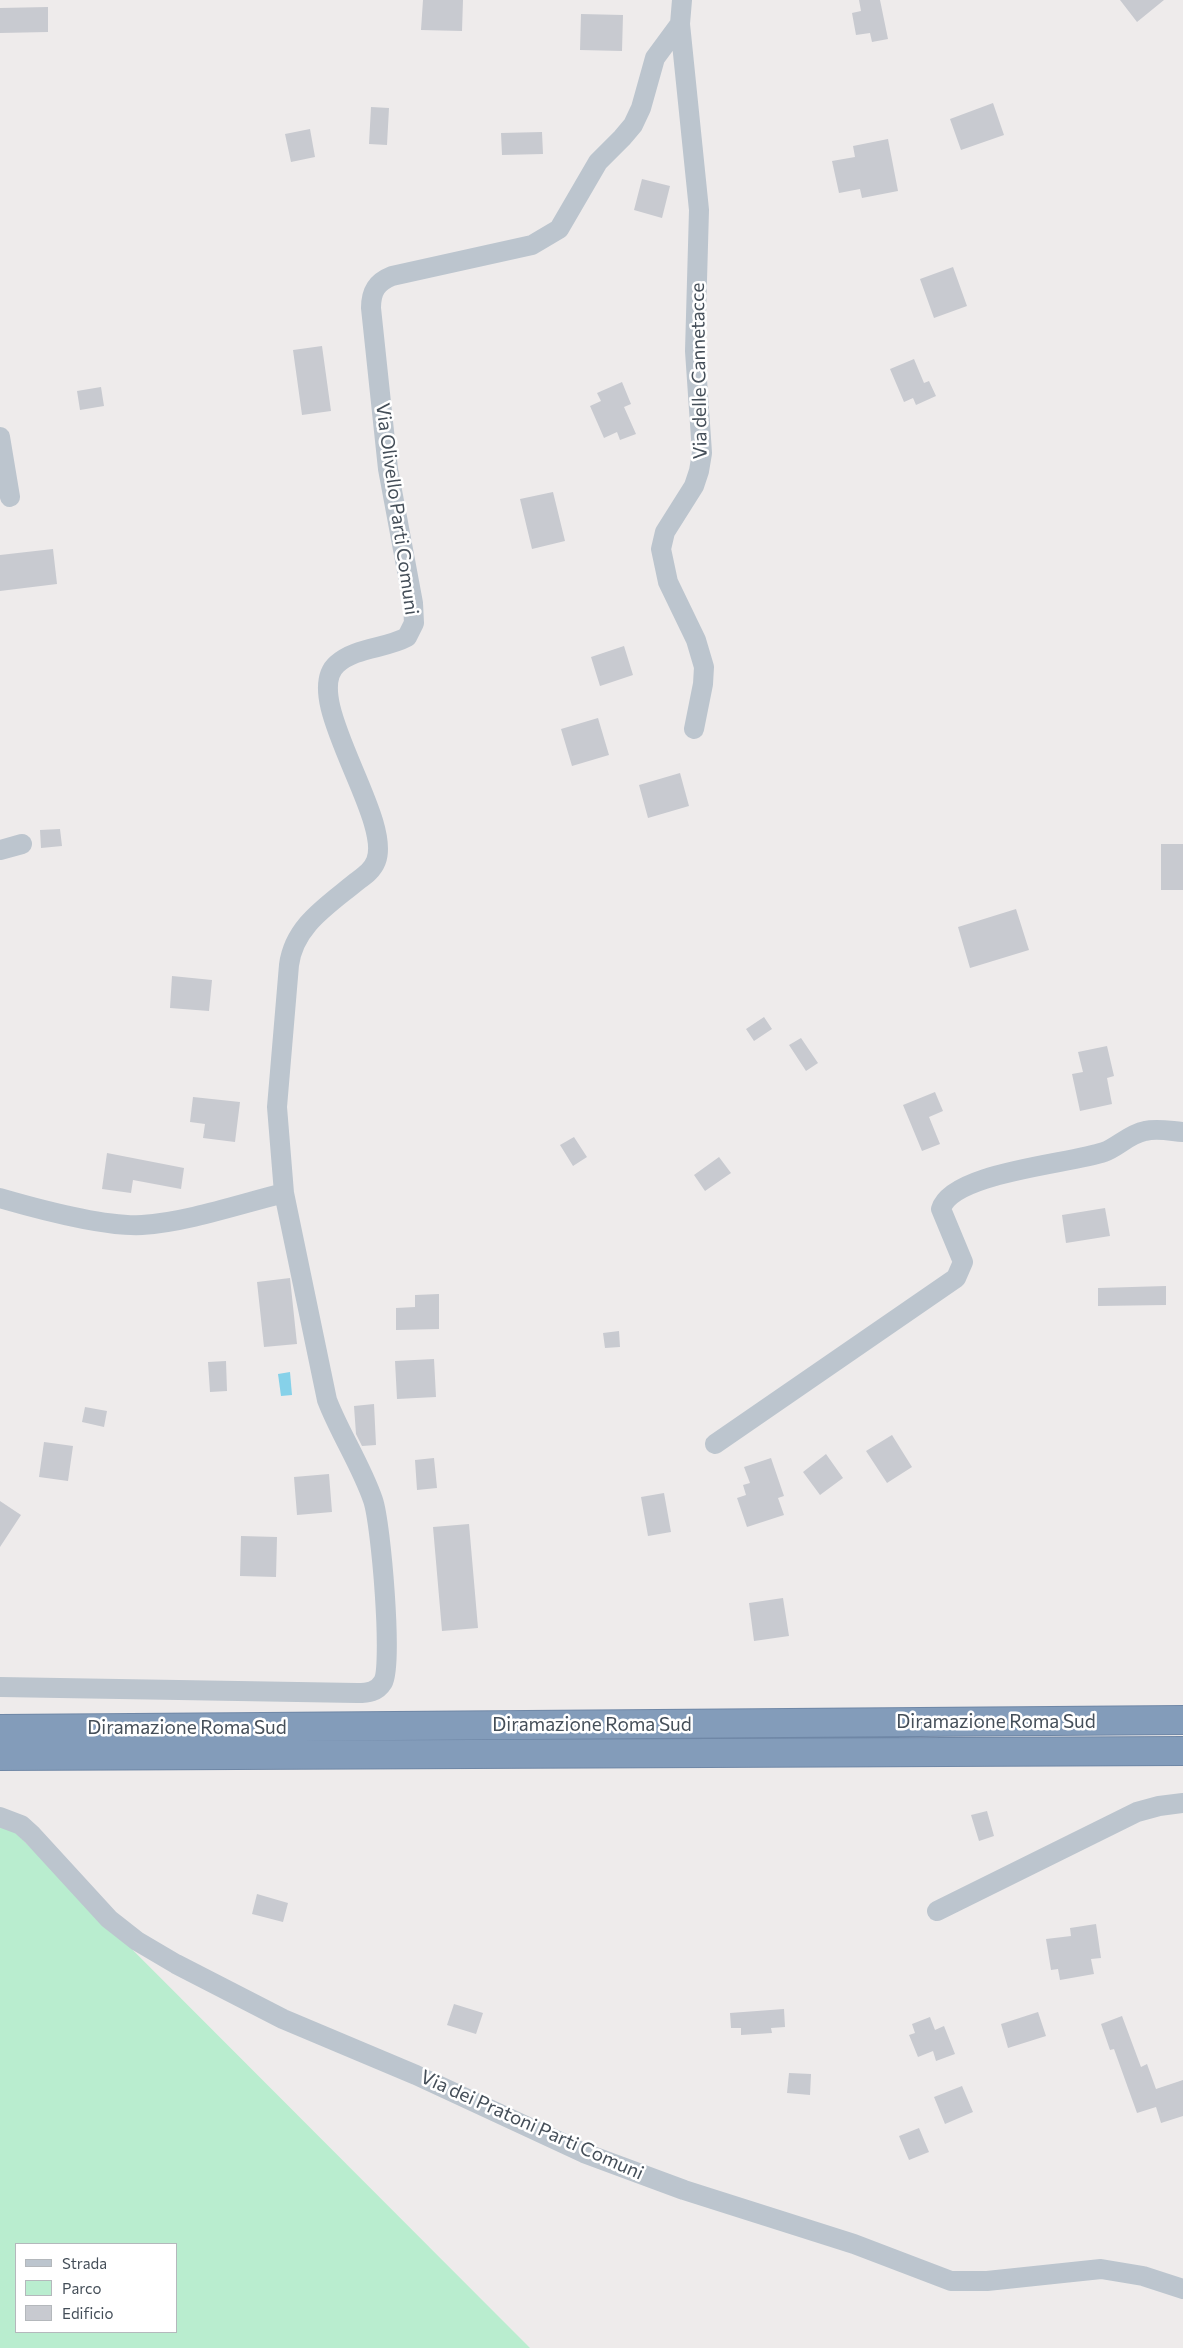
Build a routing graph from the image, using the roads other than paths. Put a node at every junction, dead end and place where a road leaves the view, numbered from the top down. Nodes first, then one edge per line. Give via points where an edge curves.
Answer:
1 (682, 0) edge
2 (680, 24) junction
3 (0, 437) edge
4 (10, 497) dead end
5 (694, 730) dead end
6 (22, 844) dead end
7 (0, 850) edge
8 (1183, 1132) edge
9 (284, 1193) junction
10 (0, 1198) edge
11 (715, 1444) dead end
12 (0, 1687) edge
13 (1183, 1720) edge
14 (0, 1729) edge
15 (1183, 1751) edge
16 (0, 1756) edge
17 (1183, 1803) edge
18 (0, 1817) edge
19 (937, 1910) dead end
20 (1183, 2288) edge

1 - 2 street
2 - 5 street, Via delle Cannetacce via 699,210 695,351 702,453 694,486 665,532 661,549 668,582 696,640 704,667
2 - 9 street, Via Olivello Parti Comuni via 655,58 633,125 598,162 556,232 532,246 392,276 373,292 371,308 386,454 414,622 407,637 347,657 328,676 329,698 375,828 379,848 376,862 368,873 309,922 293,945 278,1084
3 - 4 street
6 - 7 street
8 - 11 street via 1144,1131 1104,1152 995,1176 952,1194 941,1209 963,1262 956,1278
9 - 10 street via 177,1220 142,1225 104,1222
9 - 12 street via 327,1400 376,1511 384,1593 385,1679 375,1690 357,1693
13 - 14 highway, Diramazione Roma Sud
15 - 16 highway, Diramazione Roma Sud
17 - 19 street via 1137,1812
18 - 20 street, Via dei Pratoni Parti Comuni via 21,1825 32,1835 109,1918 137,1941 176,1964 283,2019 416,2075 584,2153 684,2190 854,2244 951,2282 1101,2269 1143,2276

